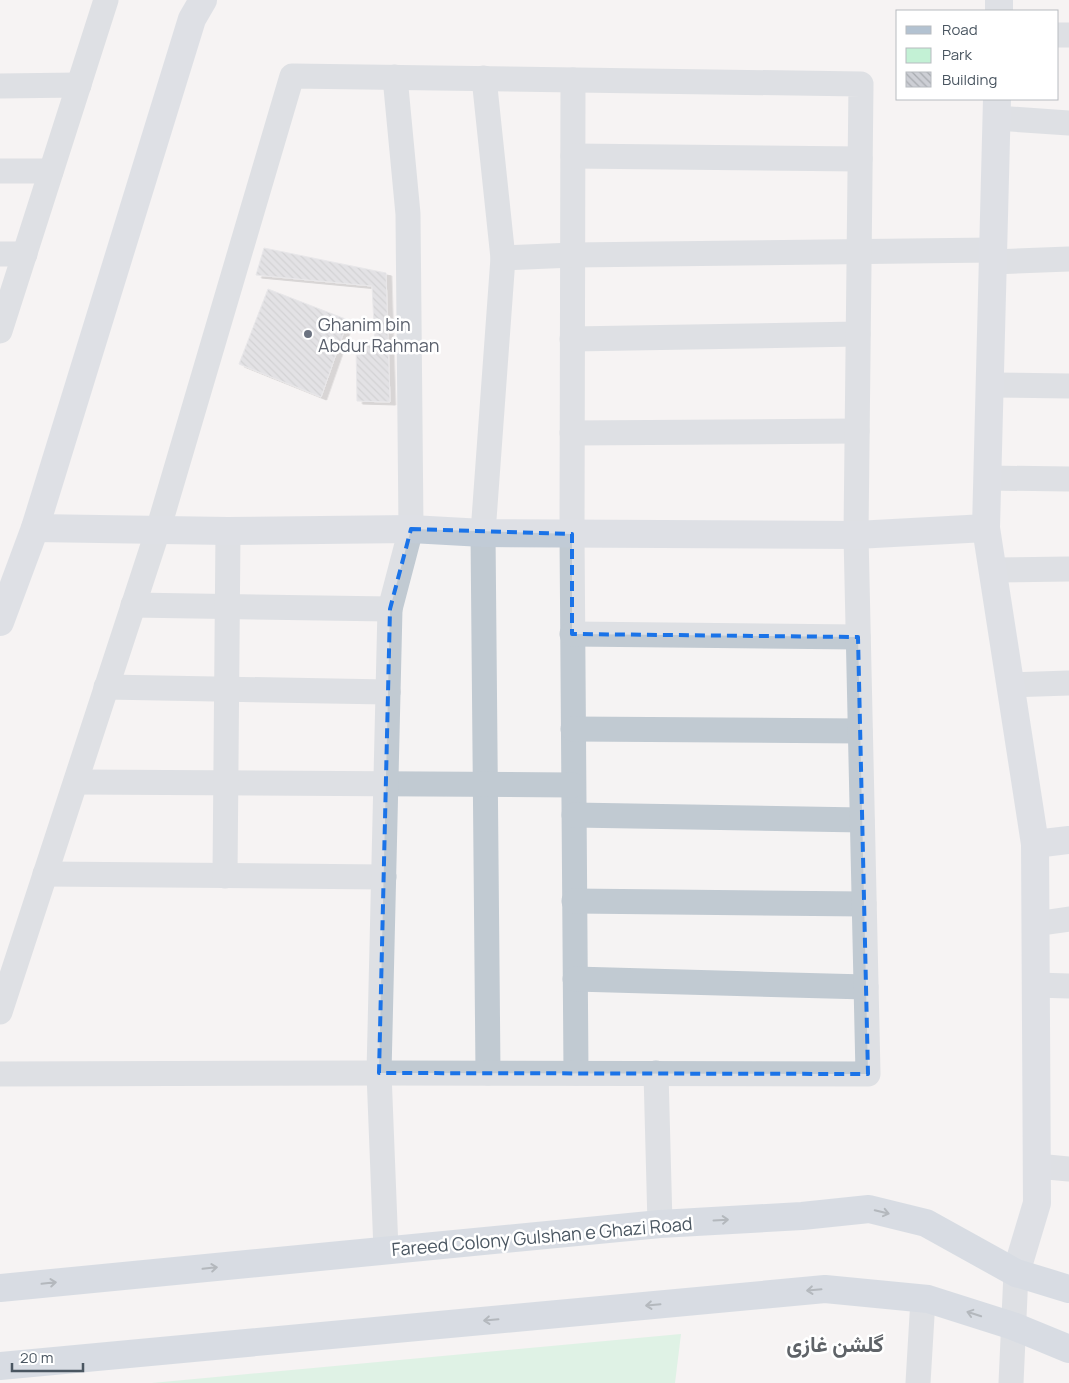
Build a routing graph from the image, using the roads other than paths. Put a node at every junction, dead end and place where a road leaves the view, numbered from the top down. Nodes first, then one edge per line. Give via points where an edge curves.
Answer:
1 (106, 0) edge
2 (203, 0) edge
3 (395, 77) junction
4 (484, 78) junction
5 (573, 80) junction
6 (79, 85) junction
7 (0, 86) edge
8 (997, 109) edge
9 (1069, 123) edge
10 (573, 156) junction
11 (860, 159) junction
12 (0, 170) edge
13 (52, 171) junction
14 (859, 252) junction
15 (0, 254) edge
16 (25, 254) junction
17 (572, 256) junction
18 (993, 256) junction
19 (503, 258) junction
20 (1069, 259) edge
21 (0, 332) edge
22 (858, 334) junction
23 (572, 339) junction
24 (990, 385) junction
25 (1069, 386) edge
26 (857, 431) junction
27 (572, 433) junction
28 (988, 478) junction
29 (1069, 479) edge
30 (35, 528) junction
31 (986, 528) junction
32 (411, 529) junction
33 (158, 530) junction
34 (228, 531) junction
35 (483, 533) junction
36 (572, 534) junction
37 (856, 535) junction
38 (1069, 569) edge
39 (993, 570) junction
40 (133, 605) junction
41 (228, 606) junction
42 (390, 609) junction
43 (0, 622) edge
44 (572, 634) junction
45 (858, 637) junction
46 (1069, 683) edge
47 (1010, 685) junction
48 (106, 687) junction
49 (227, 689) junction
50 (388, 692) junction
51 (573, 729) junction
52 (860, 731) junction
53 (76, 782) junction
54 (226, 783) junction
55 (386, 784) junction
56 (486, 785) junction
57 (574, 786) junction
58 (574, 815) junction
59 (862, 820) junction
60 (1069, 840) edge
61 (1035, 844) junction
62 (45, 874) junction
63 (225, 876) junction
64 (384, 877) junction
65 (574, 901) junction
66 (864, 904) junction
67 (1069, 918) edge
68 (1035, 924) junction
69 (575, 979) junction
70 (1036, 985) junction
71 (1069, 986) edge
72 (866, 987) junction
73 (0, 1012) edge
74 (379, 1072) junction
75 (488, 1073) junction
76 (576, 1073) junction
77 (656, 1073) junction
78 (0, 1074) edge
79 (1037, 1166) junction
80 (1069, 1169) edge
81 (660, 1224) junction
82 (386, 1250) junction
83 (1016, 1273) junction
84 (0, 1288) edge
85 (1069, 1288) edge
86 (924, 1299) junction
87 (1014, 1326) junction
88 (1069, 1349) edge
89 (0, 1366) edge
90 (918, 1383) edge
91 (1011, 1383) edge

1 - 6 street
2 - 30 street via 192,19
3 - 4 street
3 - 32 street via 408,214
3 - 33 street via 292,76
4 - 5 street
4 - 19 street
5 - 10 street
5 - 11 street via 861,84
6 - 7 street
6 - 13 street
8 - 9 street
8 - 18 street
10 - 11 street
10 - 17 street
11 - 14 street
12 - 13 street
13 - 16 street
14 - 17 street
14 - 18 street
14 - 22 street
15 - 16 street
16 - 21 street
17 - 19 street
17 - 23 street
18 - 20 street
18 - 24 street
19 - 35 street
22 - 23 street
22 - 26 street
23 - 27 street
24 - 25 street
24 - 28 street
26 - 27 street
26 - 37 street
27 - 36 street
28 - 29 street
28 - 31 street
30 - 33 street
30 - 43 street
31 - 37 street
31 - 39 street
32 - 34 street
32 - 35 street
32 - 42 street
33 - 34 street
33 - 40 street
34 - 41 street
35 - 36 street
35 - 56 street
36 - 37 street
36 - 44 street
37 - 45 street
38 - 39 street
39 - 47 street
40 - 41 street
40 - 48 street
41 - 42 street
41 - 49 street
42 - 50 street
44 - 45 street
44 - 51 street
45 - 52 street
46 - 47 street
47 - 61 street
48 - 49 street
48 - 53 street
49 - 50 street
49 - 54 street
50 - 55 street
51 - 52 street
51 - 57 street
52 - 59 street
53 - 54 street
53 - 62 street
54 - 55 street
54 - 63 street
55 - 56 street
55 - 64 street
56 - 57 street
56 - 75 street
57 - 58 street
58 - 59 street
58 - 65 street
59 - 66 street
60 - 61 street
61 - 68 street
62 - 63 street
62 - 73 street
63 - 64 street
64 - 74 street
65 - 66 street
65 - 69 street
66 - 72 street
67 - 68 street
68 - 70 street
69 - 72 street
69 - 76 street
70 - 71 street
70 - 79 street
72 - 77 street via 868,1074
74 - 75 street
74 - 78 street
74 - 82 street
75 - 76 street
76 - 77 street
77 - 81 street
79 - 80 street
79 - 83 street via 1037,1203
81 - 82 main road, Fareed Colony Gulshan e Ghazi Road
81 -> 83 main road, Fareed Colony Gulshan e Ghazi Road via 869,1209 926,1224
84 -> 82 main road, Fareed Colony Gulshan e Ghazi Road
83 - 85 main road, Fareed Colony Gulshan e Ghazi Road
83 - 87 street
87 -> 86 main road
86 -> 89 main road via 825,1289
86 - 90 street
87 - 88 main road
87 - 91 street

